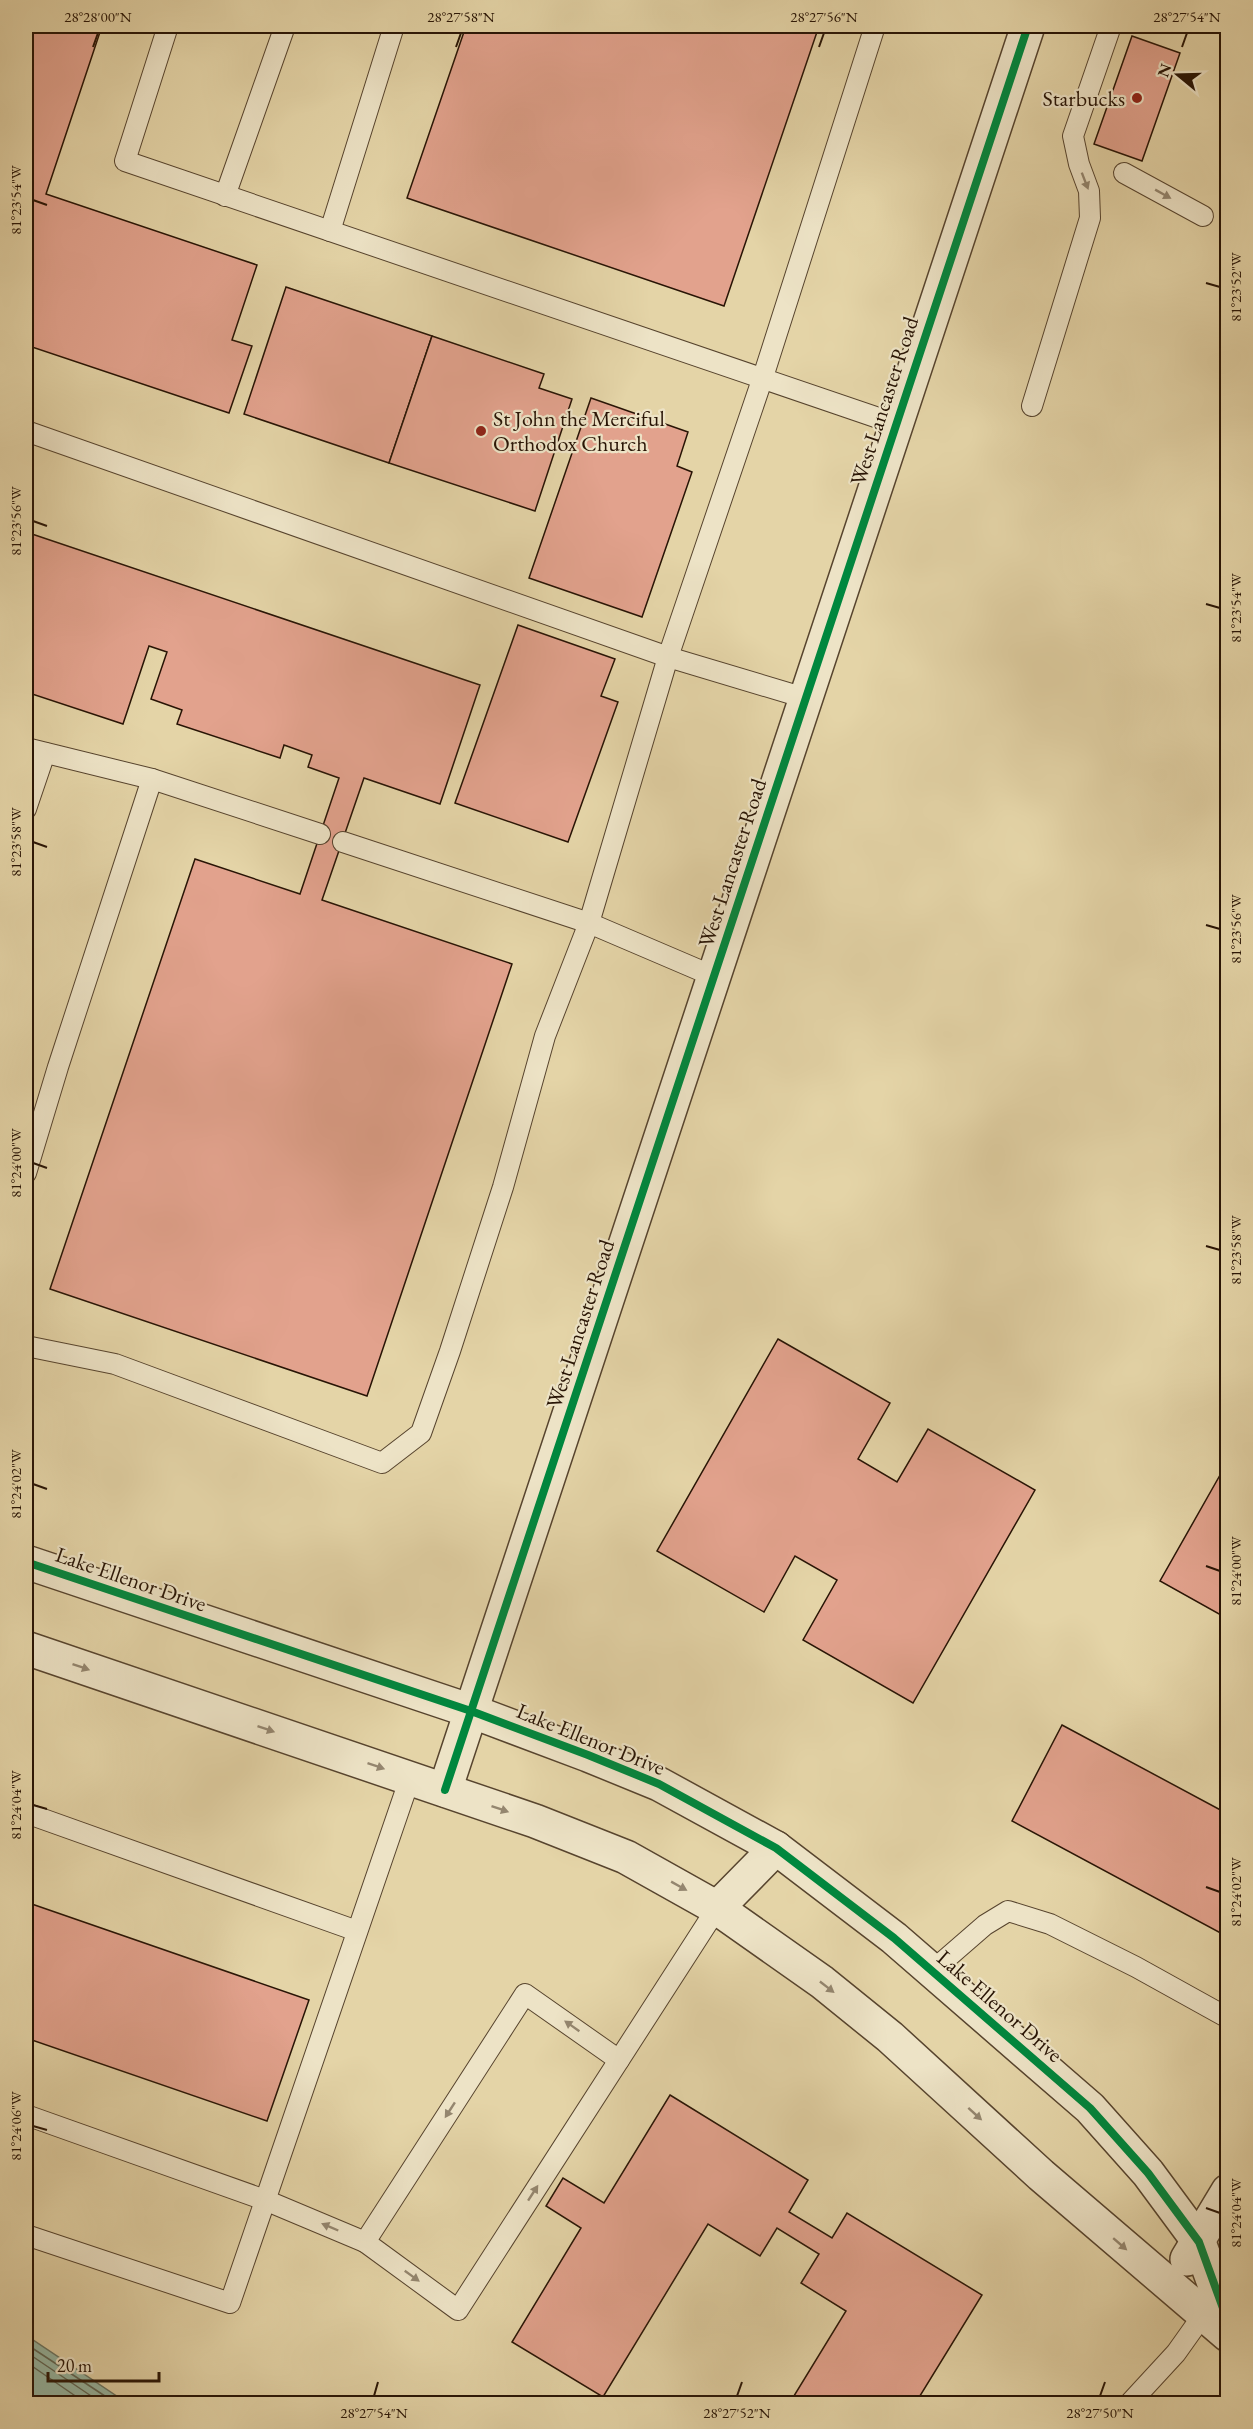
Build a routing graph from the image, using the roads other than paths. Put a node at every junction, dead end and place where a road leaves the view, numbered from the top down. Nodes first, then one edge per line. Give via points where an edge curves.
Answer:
1 (168, 26) edge
2 (285, 26) edge
3 (394, 26) edge
4 (875, 26) edge
5 (1028, 26) edge
6 (1111, 26) edge
7 (1124, 172) dead end
8 (225, 196) junction
9 (1203, 216) dead end
10 (330, 231) junction
11 (763, 377) junction
12 (1032, 405) dead end
13 (896, 424) junction
14 (26, 431) edge
15 (668, 657) junction
16 (805, 698) junction
17 (26, 748) edge
18 (45, 753) junction
19 (152, 779) junction
20 (26, 809) edge
21 (320, 834) dead end
22 (343, 842) dead end
23 (589, 923) junction
24 (713, 976) junction
25 (33, 1124) edge
26 (26, 1173) edge
27 (26, 1346) edge
28 (26, 1562) edge
29 (26, 1648) edge
30 (471, 1712) junction
31 (410, 1778) junction
32 (445, 1790) junction
33 (26, 1814) edge
34 (776, 1848) junction
35 (717, 1908) junction
36 (357, 1931) junction
37 (932, 1971) junction
38 (1227, 2018) edge
39 (620, 2060) junction
40 (26, 2115) edge
41 (1227, 2191) edge
42 (265, 2200) junction
43 (26, 2235) edge
44 (365, 2242) junction
45 (1199, 2242) junction
46 (1169, 2287) junction
47 (1219, 2324) edge
48 (1129, 2403) edge

1 - 8 lane via 125,161
2 - 8 lane
3 - 10 lane
4 - 11 lane
5 - 13 street, West Lancaster Road
6 -> 12 lane via 1073,136 1084,157 1090,218
7 -> 9 lane
8 - 10 lane
10 - 11 lane
11 - 13 lane
11 - 15 lane
13 - 16 street, West Lancaster Road
14 - 15 lane
15 - 16 lane
15 - 23 lane
16 - 24 street, West Lancaster Road
17 - 18 lane
18 - 19 lane
18 - 20 lane
19 - 21 lane
19 - 25 lane
22 - 23 lane
23 - 24 lane
23 - 27 lane via 545,1036 503,1187 421,1433 390,1457 382,1463 115,1364
24 - 30 street, West Lancaster Road
25 - 26 lane
28 - 30 street, Lake Ellenor Drive
29 -> 31 street
30 - 32 street, West Lancaster Road
30 - 34 street, Lake Ellenor Drive via 659,1784
31 - 32 street
31 - 36 lane
32 -> 35 street via 626,1857
33 - 36 lane
34 - 35 street
34 - 37 street, Lake Ellenor Drive
35 - 39 lane
35 -> 46 street via 822,1982 890,2037
36 - 42 lane
37 - 38 lane via 985,1925 1008,1911 1050,1924
37 - 45 street, Lake Ellenor Drive via 1090,2108 1148,2173
39 -> 44 lane via 525,1994
44 -> 39 lane via 458,2310
40 - 42 lane
41 - 45 street
42 - 43 lane via 230,2303
44 -> 42 lane
45 - 46 street
45 - 47 street, Lake Ellenor Drive
46 - 47 street
47 - 48 lane via 1176,2353

